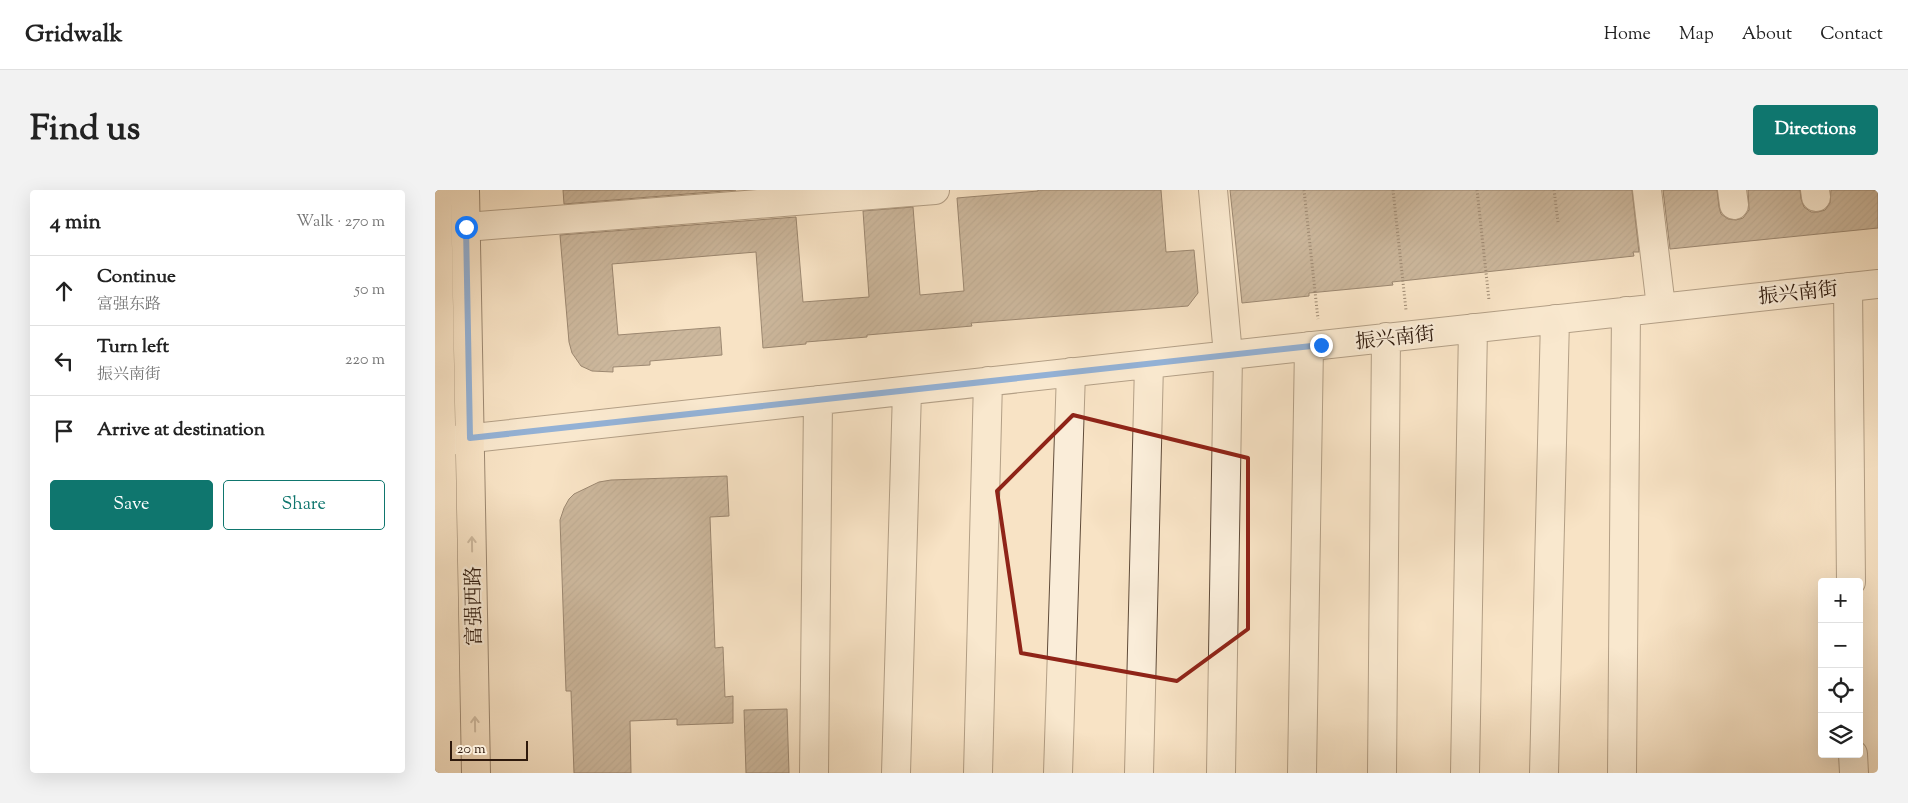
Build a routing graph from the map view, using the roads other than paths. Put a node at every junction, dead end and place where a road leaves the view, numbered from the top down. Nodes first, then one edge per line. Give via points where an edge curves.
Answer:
1 (437, 190) edge
2 (465, 190) edge
3 (935, 190) edge
4 (1213, 190) edge
5 (1647, 190) edge
6 (466, 227) junction
7 (1878, 284) edge
8 (1847, 287) junction
9 (1661, 307) junction
10 (1626, 311) junction
11 (1555, 319) junction
12 (1483, 327) junction
13 (1398, 336) junction
14 (1315, 346) junction
15 (1228, 355) junction
16 (1149, 364) junction
17 (1071, 372) junction
18 (987, 382) junction
19 (907, 390) junction
20 (818, 400) junction
21 (470, 438) junction
22 (438, 441) edge
23 (1851, 578) edge
24 (1853, 758) edge
25 (447, 773) edge
26 (476, 773) edge
27 (814, 773) edge
28 (896, 773) edge
29 (978, 773) edge
30 (1058, 773) edge
31 (1139, 773) edge
32 (1221, 773) edge
33 (1302, 773) edge
34 (1383, 773) edge
35 (1465, 773) edge
36 (1544, 773) edge
37 (1623, 773) edge
38 (1853, 773) edge

1 - 22 main road, 富强西路
2 - 6 main road, 富强西路
3 - 6 street
4 - 15 street
5 - 9 street
6 - 21 main road, 富强西路
7 - 8 street, 振兴南街
8 - 9 street, 振兴南街
8 - 23 street
9 - 10 street, 振兴南街
10 - 11 street, 振兴南街
10 - 37 street
11 - 12 street, 振兴南街
11 - 36 street
12 - 13 street, 振兴南街
12 - 35 street
13 - 14 street, 振兴南街
13 - 34 street
14 - 15 street, 振兴南街
14 - 33 street
15 - 16 street, 振兴南街
15 - 32 street
16 - 17 street, 振兴南街
16 - 31 street
17 - 18 street, 振兴南街
17 - 30 street
18 - 19 street, 振兴南街
18 - 29 street
19 - 20 street, 振兴南街
19 - 28 street
20 - 21 street, 振兴南街
20 - 27 street
21 - 22 street, 振兴南街
26 -> 21 main road, 富强西路
22 - 25 main road, 富强西路
24 - 38 street

